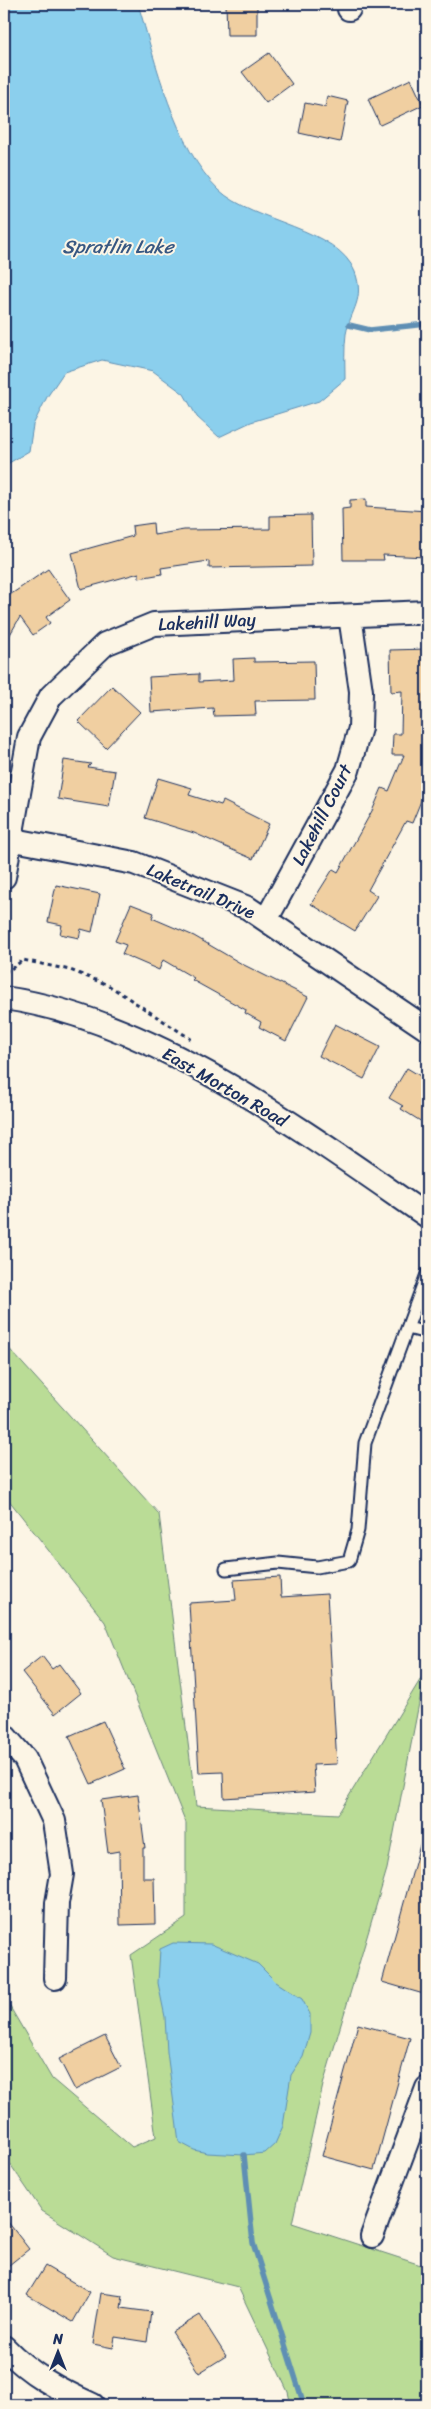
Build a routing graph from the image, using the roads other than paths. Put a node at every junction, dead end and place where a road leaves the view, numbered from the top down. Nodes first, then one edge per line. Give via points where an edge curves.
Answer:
1 (427, 612) edge
2 (350, 616) junction
3 (6, 839) edge
4 (4, 877) edge
5 (266, 920) junction
6 (4, 998) edge
7 (427, 1029) edge
8 (427, 1216) edge
9 (427, 1274) edge
10 (408, 1328) junction
11 (427, 1333) edge
12 (226, 1569) dead end
13 (4, 1736) edge
14 (55, 1978) dead end
15 (427, 2088) edge
16 (372, 2236) dead end
17 (4, 2347) edge
18 (93, 2405) edge

1 - 2 street, Lakehill Way
2 - 3 street, Lakehill Way via 154,624 105,644 51,696 29,737
2 - 5 street, Lakehill Court via 361,691 360,728 348,770
3 - 4 street, Lakehill Way
3 - 5 street, Laketrail Drive via 134,863 248,908
5 - 7 street, Laketrail Drive
6 - 8 street, East Morton Road via 101,1022 140,1039 241,1092
9 - 10 lane
10 - 11 lane
10 - 12 lane via 366,1443 358,1530 349,1561 317,1567 278,1562
13 - 14 street via 25,1759 54,1820 62,1874 56,1903
15 - 16 street
17 - 18 street via 24,2367 57,2389

